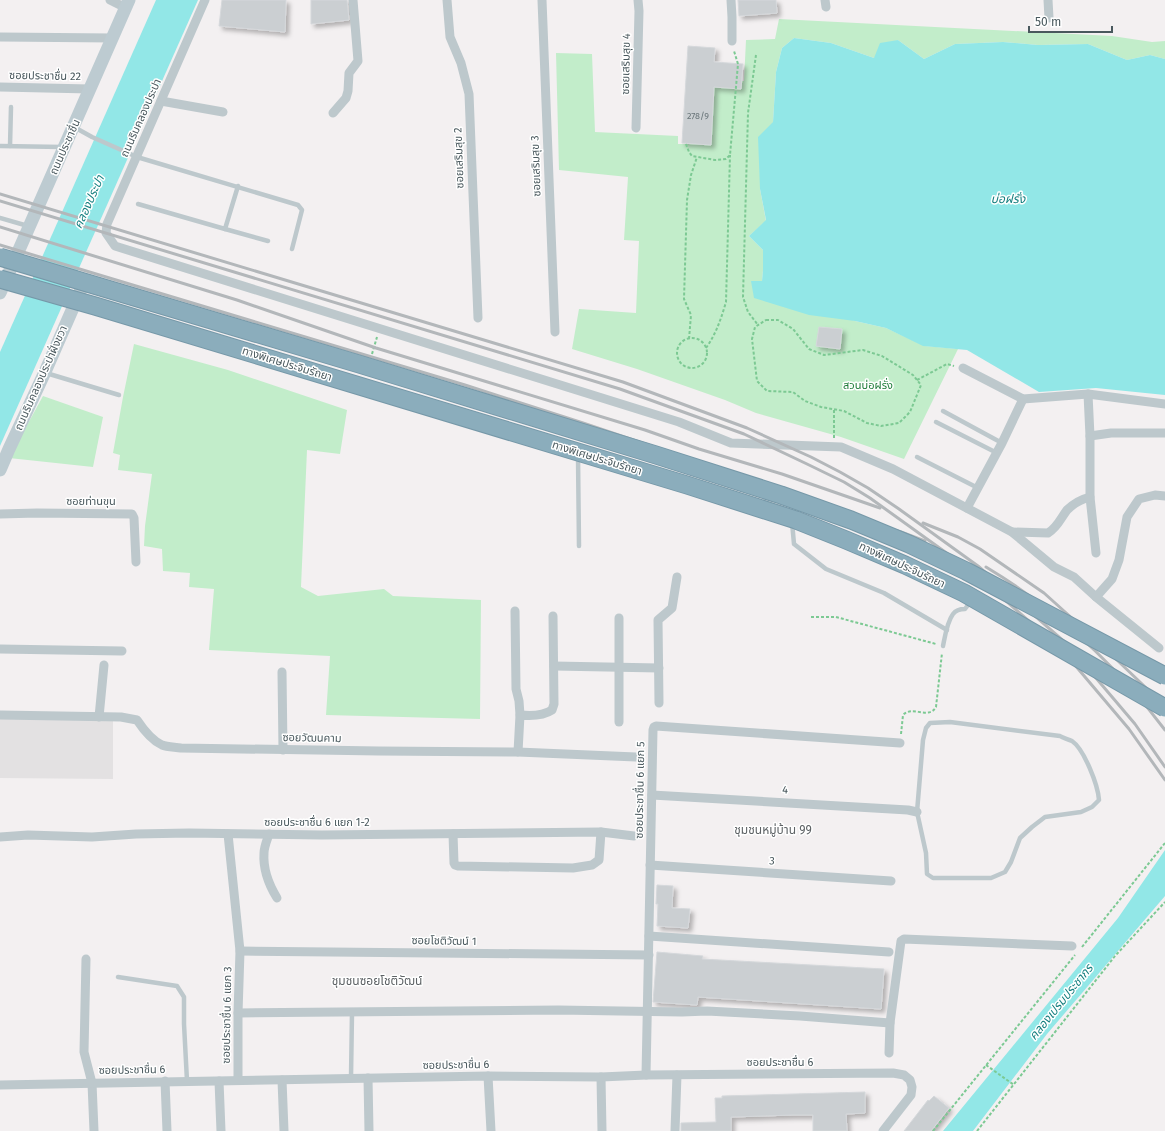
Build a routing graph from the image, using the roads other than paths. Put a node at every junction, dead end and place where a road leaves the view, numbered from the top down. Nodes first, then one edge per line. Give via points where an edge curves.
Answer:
1 (110, 0) edge
2 (206, 0) edge
3 (353, 0) edge
4 (447, 0) edge
5 (542, 0) edge
6 (638, 0) edge
7 (731, 0) edge
8 (1048, 0) edge
9 (128, 4) edge
10 (1049, 18) dead end
11 (0, 37) edge
12 (113, 38) junction
13 (732, 41) road end
14 (0, 87) edge
15 (90, 89) junction
16 (161, 101) junction
17 (11, 107) dead end
18 (223, 112) dead end
19 (333, 113) dead end
20 (74, 127) junction
21 (636, 128) dead end
22 (0, 146) edge
23 (10, 146) junction
24 (65, 147) junction
25 (134, 156) junction
26 (238, 186) junction
27 (138, 204) dead end
28 (0, 218) edge
29 (29, 226) junction
30 (225, 229) junction
31 (268, 241) dead end
32 (292, 249) dead end
33 (0, 257) edge
34 (83, 285) joint
35 (1, 286) edge
36 (478, 318) dead end
37 (555, 332) dead end
38 (963, 368) road end
39 (45, 372) junction
40 (1088, 394) junction
41 (119, 395) dead end
42 (1023, 399) junction
43 (1165, 404) edge
44 (943, 411) dead end
45 (936, 422) dead end
46 (578, 429) junction
47 (1165, 433) edge
48 (1090, 436) junction
49 (578, 437) dead end
50 (1002, 442) junction
51 (578, 445) dead end
52 (658, 450) dead end
53 (997, 453) junction
54 (917, 456) dead end
55 (0, 470) edge
56 (728, 472) dead end
57 (978, 488) junction
58 (791, 493) junction
59 (1165, 496) edge
60 (1090, 498) junction
61 (791, 507) dead end
62 (967, 508) junction
63 (0, 514) edge
64 (792, 514) dead end
65 (880, 526) dead end
66 (892, 531) dead end
67 (1012, 532) junction
68 (579, 546) dead end
69 (938, 552) dead end
70 (1096, 553) dead end
71 (957, 561) dead end
72 (136, 562) dead end
73 (678, 577) dead end
74 (979, 584) dead end
75 (976, 594) dead end
76 (1096, 597) junction
77 (515, 611) dead end
78 (553, 616) dead end
79 (619, 618) dead end
80 (947, 630) junction
81 (943, 646) road end
82 (1159, 648) dead end
83 (0, 649) edge
84 (122, 651) dead end
85 (104, 665) dead end
86 (554, 666) junction
87 (619, 667) junction
88 (659, 668) junction
89 (282, 672) dead end
90 (1165, 676) edge
91 (659, 704) dead end
92 (1165, 708) edge
93 (0, 715) edge
94 (520, 715) junction
95 (99, 717) junction
96 (619, 722) dead end
97 (900, 743) road end
98 (283, 750) junction
99 (518, 752) junction
100 (636, 757) dead end
101 (652, 794) junction
102 (917, 812) junction
103 (601, 832) junction
104 (228, 834) junction
105 (269, 834) junction
106 (453, 834) junction
107 (634, 836) dead end
108 (0, 837) edge
109 (650, 865) junction
110 (891, 881) dead end
111 (277, 898) dead end
112 (649, 936) junction
113 (1076, 950) road end
114 (240, 951) junction
115 (889, 952) dead end
116 (648, 955) junction
117 (86, 959) dead end
118 (118, 977) dead end
119 (648, 1011) junction
120 (352, 1012) junction
121 (238, 1014) junction
122 (890, 1023) junction
123 (889, 1053) dead end
124 (646, 1075) junction
125 (677, 1075) junction
126 (488, 1076) junction
127 (601, 1077) junction
128 (351, 1078) junction
129 (368, 1078) junction
130 (238, 1080) junction
131 (282, 1080) junction
132 (186, 1081) junction
133 (219, 1081) junction
134 (165, 1082) junction
135 (92, 1083) junction
136 (0, 1085) edge
137 (94, 1131) edge
138 (167, 1131) edge
139 (221, 1131) edge
140 (284, 1131) edge
141 (369, 1131) edge
142 (491, 1131) edge
143 (602, 1131) edge
144 (675, 1131) edge
145 (883, 1131) edge

1 - 9 street
2 - 16 street, ถนนริมคลองประปา
3 - 19 street via 358,61 349,73 346,98
4 - 36 street, ซอยเสริมสุข 2 via 450,37 461,63 469,94
5 - 37 street, ซอยเสริมสุข 3
6 - 21 street, ซอยเสริมสุข 4
7 - 13 street
8 - 10 street
9 - 12 main road, ถนนประชาชื่น
11 - 12 street
12 - 15 main road, ถนนประชาชื่น
14 - 15 street, ซอยประชาชื่น 22
15 - 20 main road, ถนนประชาชื่น
16 - 18 street
16 - 25 street, ถนนริมคลองประปา
17 - 23 lane
20 - 24 main road, ถนนประชาชื่น
20 - 25 lane
22 - 23 lane
23 - 24 lane
24 - 29 main road, ถนนประชาชื่น
25 - 26 lane
25 - 62 street, ถนนริมคลองประปา via 107,224 106,233 115,246 679,422 731,443 841,447 893,469
26 - 30 lane
26 - 32 lane via 298,205 302,210
27 - 30 lane
28 - 29 lane
29 - 35 main road, ถนนประชาชื่น
30 - 31 lane
33 - 90 highway, ทางพิเศษประจิมรัถยา, bridge via 656,455 851,520 959,567
34 - 39 main road, ถนนริมคลองประปาฝั่งขวา
34 - 46 lane
35 - 92 highway, ทางพิเศษประจิมรัถยา, bridge via 95,306 796,520 890,558 964,593
38 - 42 street
39 - 41 lane
39 - 55 main road, ถนนริมคลองประปาฝั่งขวา
40 - 42 street
40 - 43 street
40 - 48 street
42 - 50 street
44 - 50 lane
45 - 53 lane
46 - 49 lane
46 - 52 lane
47 - 48 street via 1111,433
48 - 60 street
50 - 53 street
51 - 68 lane
53 - 57 street
54 - 57 lane
56 - 58 lane
57 - 62 street
58 - 61 lane
58 - 65 lane
59 - 76 street via 1154,495 1139,499 1127,517 1119,560 1112,579
60 - 67 street via 1082,499 1068,510 1048,533
60 - 70 street
62 - 67 street
63 - 72 street, ซอยท่านขุน via 132,514
64 - 80 lane via 794,544 826,569 884,593
66 - 69 lane
67 - 76 street via 1054,567 1074,577
71 - 74 lane via 975,571
73 - 88 street via 672,608 658,620
75 - 80 lane via 965,609 953,613
76 - 82 street
77 - 94 street via 516,689
78 - 86 street
79 - 87 street
80 - 81 lane
83 - 84 street
85 - 95 street
86 - 87 street
86 - 94 street via 552,710 547,714
87 - 88 street
87 - 96 street
88 - 91 street
89 - 98 street
93 - 95 street, ซอยวัฒนคาม
94 - 99 street
95 - 98 street, ซอยวัฒนคาม via 137,720 154,740 163,745 181,748
97 - 101 street, ซอยประชาชื่น 6 แยก 5 via 656,726 653,730
98 - 99 street, ซอยวัฒนคาม
99 - 100 street, ซอยวัฒนคาม
101 - 102 street, 4
101 - 109 street, ซอยประชาชื่น 6 แยก 5
102 - 102 lane via 923,740 930,723 950,722 1060,736 1072,741 1094,777 1099,800 1082,812 1045,817 1020,838 1005,872 991,878 933,878 927,874 926,853
103 - 106 street, ซอยประชาชื่น 6 แยก 1-2
103 - 106 street via 599,860 592,865 573,868 458,866 454,864
103 - 107 street, ซอยประชาชื่น 6 แยก 1-2
104 - 105 street, ซอยประชาชื่น 6 แยก 1-2
104 - 108 street, ซอยประชาชื่น 6 แยก 1-2
104 - 114 street, ซอยประชาชื่น 6 แยก 3
105 - 106 street, ซอยประชาชื่น 6 แยก 1-2
105 - 111 street via 264,864 267,878
109 - 110 street, 3
109 - 112 street, ซอยประชาชื่น 6 แยก 5
112 - 115 street
112 - 116 street, ซอยประชาชื่น 6 แยก 5
113 - 122 street via 904,939 901,941
114 - 116 street, ซอยโชติวัฒน์ 1
114 - 121 street, ซอยประชาชื่น 6 แยก 3
116 - 119 street, ซอยประชาชื่น 6 แยก 5
117 - 135 street via 84,1052
118 - 132 lane via 177,986 184,997
119 - 120 street
119 - 122 street via 736,1012
119 - 124 street, ซอยประชาชื่น 6 แยก 5
120 - 121 street
120 - 128 lane
121 - 130 street, ซอยประชาชื่น 6 แยก 3
122 - 123 street
124 - 125 street, ซอยประชาชื่น 6
124 - 127 street, ซอยประชาชื่น 6
125 - 144 street
125 - 145 street, ซอยประชาชื่น 6 via 904,1074 910,1080 911,1095
126 - 127 street, ซอยประชาชื่น 6
126 - 129 street, ซอยประชาชื่น 6
126 - 142 street
127 - 143 street
128 - 129 street, ซอยประชาชื่น 6
128 - 131 street, ซอยประชาชื่น 6
129 - 141 street
130 - 131 street, ซอยประชาชื่น 6
130 - 133 street, ซอยประชาชื่น 6
131 - 140 street
132 - 133 street, ซอยประชาชื่น 6
132 - 134 street, ซอยประชาชื่น 6
133 - 139 street
134 - 135 street, ซอยประชาชื่น 6
134 - 138 street
135 - 136 street, ซอยประชาชื่น 6
135 - 137 street

